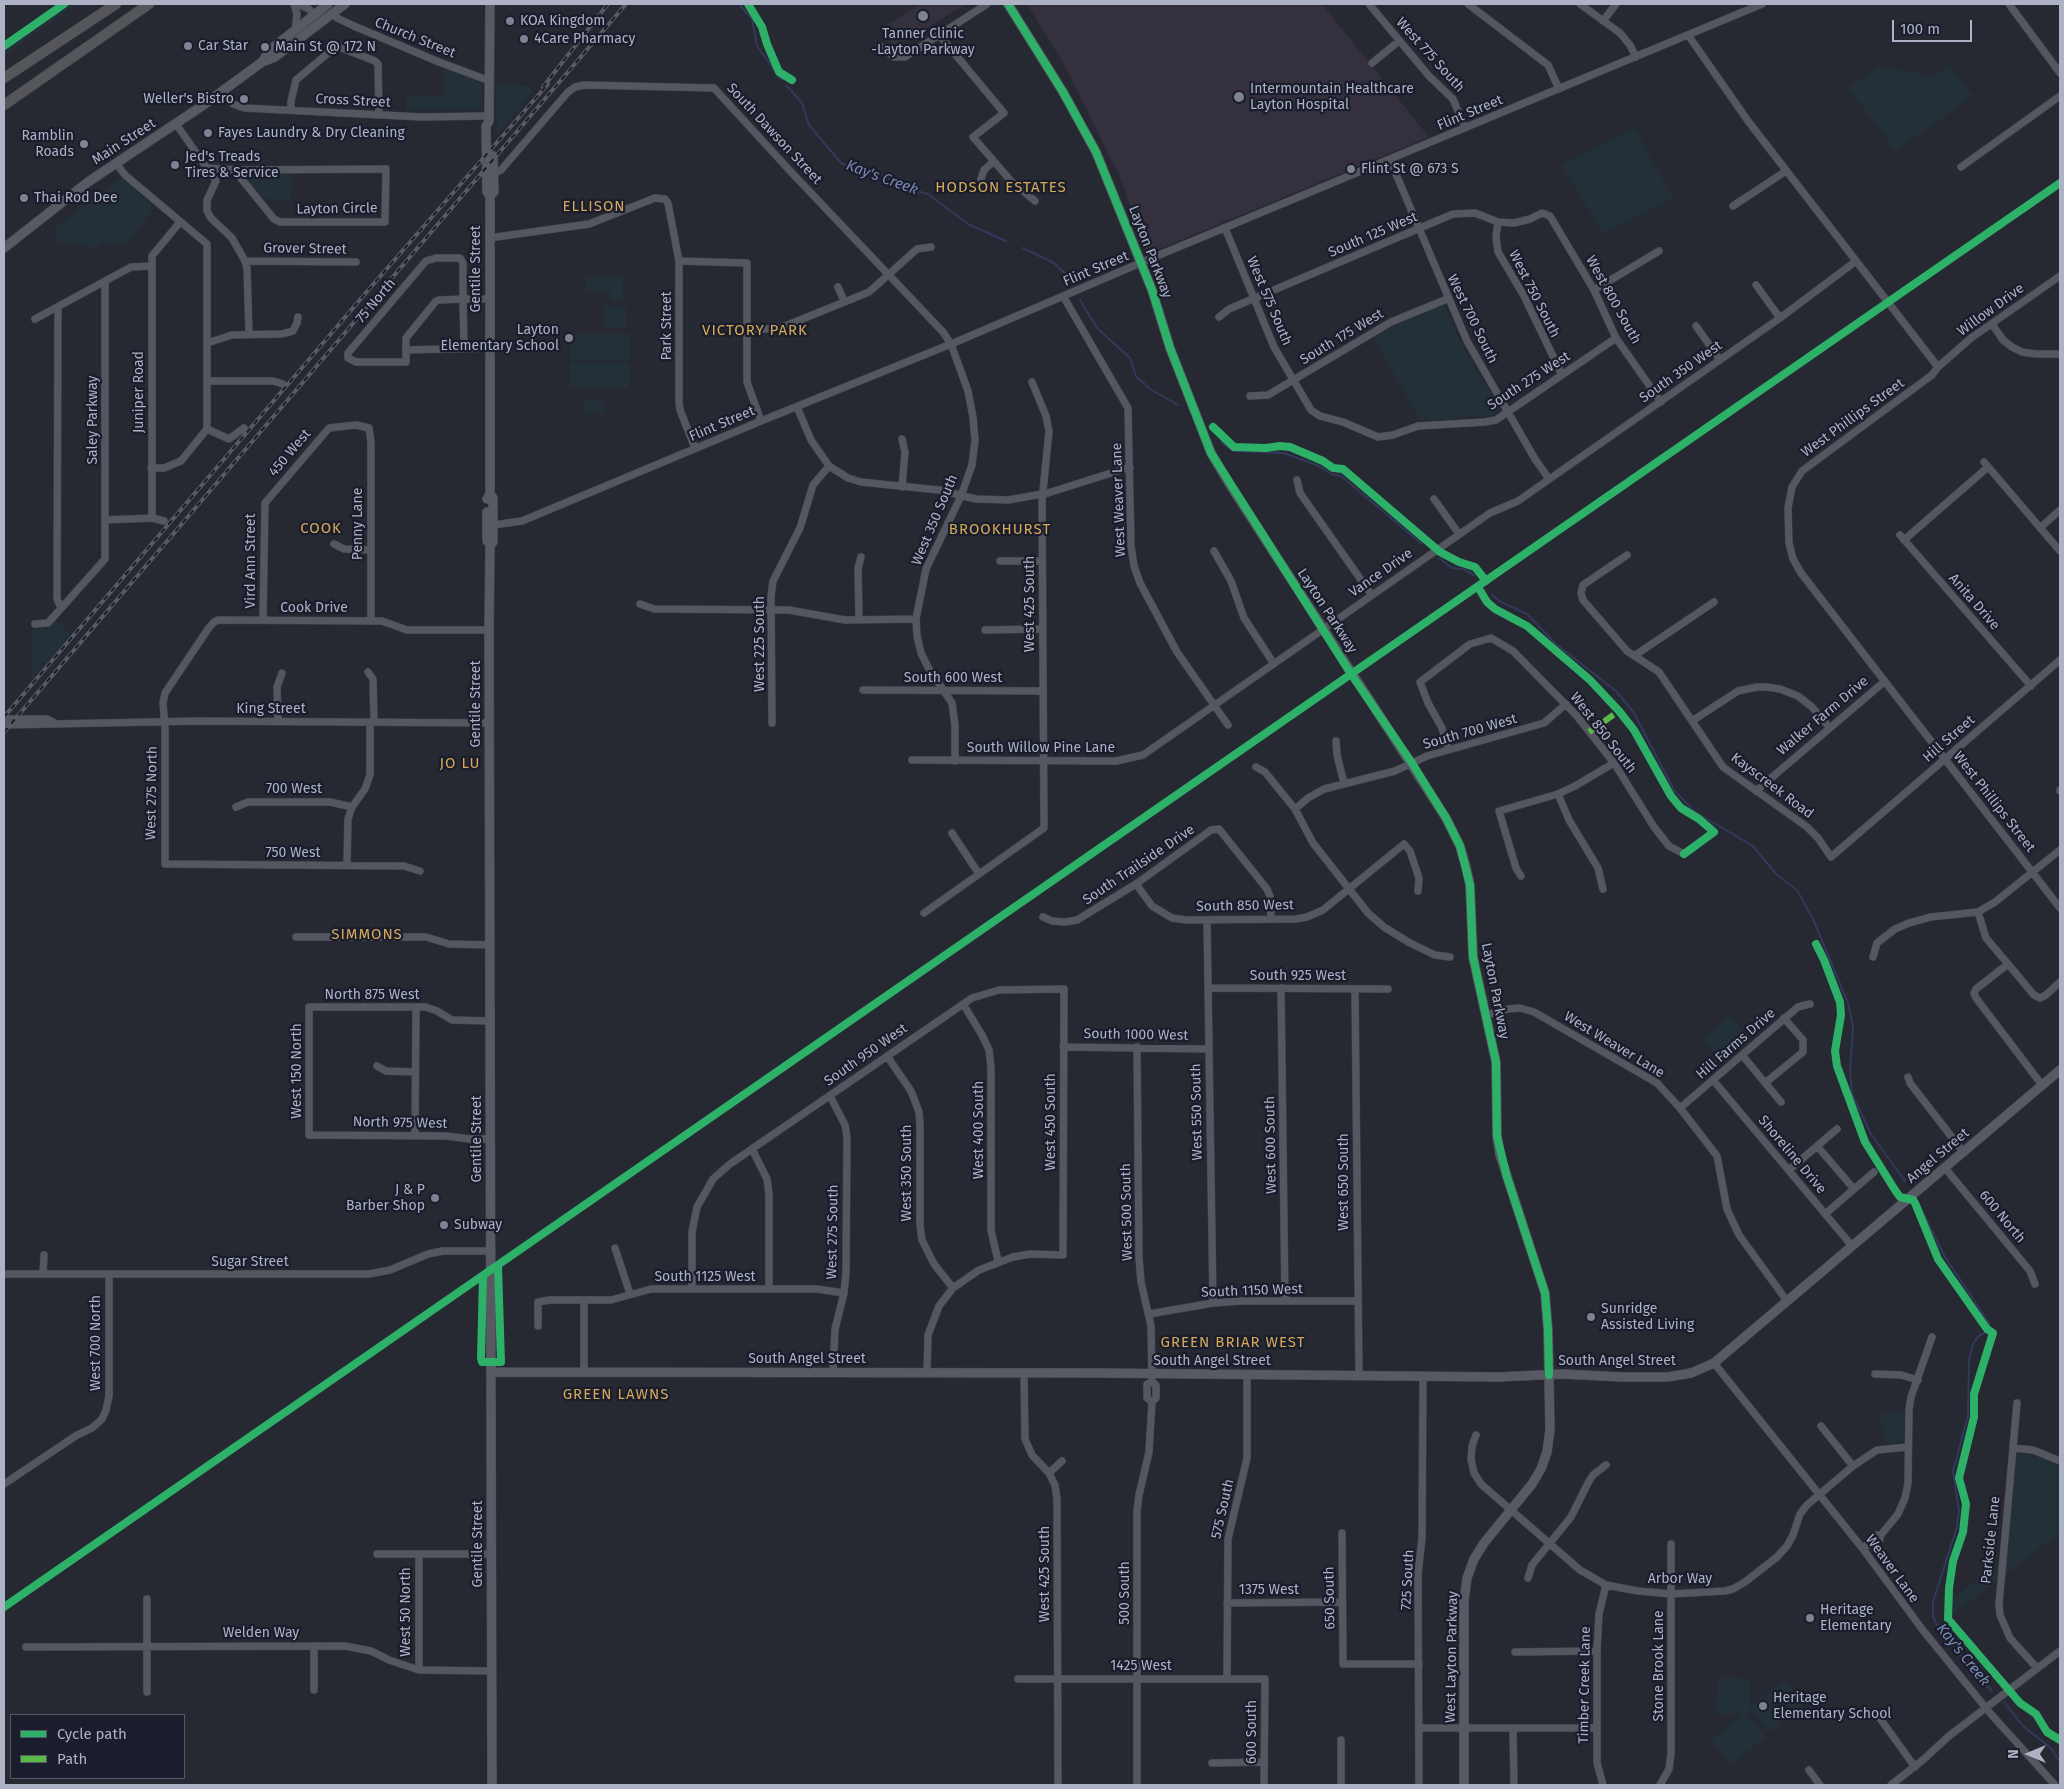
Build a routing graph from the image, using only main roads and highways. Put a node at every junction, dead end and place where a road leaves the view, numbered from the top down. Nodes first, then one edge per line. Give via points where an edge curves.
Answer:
1 (116, 4) edge
2 (149, 4) edge
3 (328, 4) edge
4 (337, 4) edge
5 (345, 4) edge
6 (490, 4) edge
7 (1008, 4) edge
8 (332, 13) junction
9 (262, 62) junction
10 (4, 78) edge
11 (4, 105) edge
12 (489, 118) junction
13 (490, 195) junction
14 (4, 248) edge
15 (489, 495) junction
16 (489, 544) junction
17 (2060, 1070) edge
18 (1787, 1300) joint
19 (492, 1372) junction
20 (1549, 1375) junction
21 (492, 1785) edge
22 (1464, 1785) edge

1 - 10 highway
2 - 11 highway
3 - 9 main road, Main Street via 270,50
4 - 8 main road
5 - 8 main road, Main Street
6 - 12 main road, Gentile Street
7 - 20 main road, Layton Parkway via 1096,152 1212,453 1412,763 1460,846 1470,886 1473,957 1496,1062 1500,1155 1545,1293
8 - 9 main road, Main Street via 275,57
9 - 14 main road, Main Street via 88,182
12 - 13 main road, Gentile Street via 486,126 487,192
12 - 13 main road, Gentile Street via 494,174 494,192
13 - 15 main road, Gentile Street
15 - 16 main road, Gentile Street
15 - 16 main road, Gentile Street via 493,498
16 - 19 main road, Gentile Street
17 - 18 main road, Angel Street
18 - 20 main road, South Angel Street via 1714,1363 1691,1373 1668,1377
19 - 20 main road, South Angel Street via 1024,1373 1152,1378
19 - 21 main road, Gentile Street
20 - 22 main road, West Layton Parkway via 1550,1429 1541,1469 1484,1543 1467,1578 1464,1600

